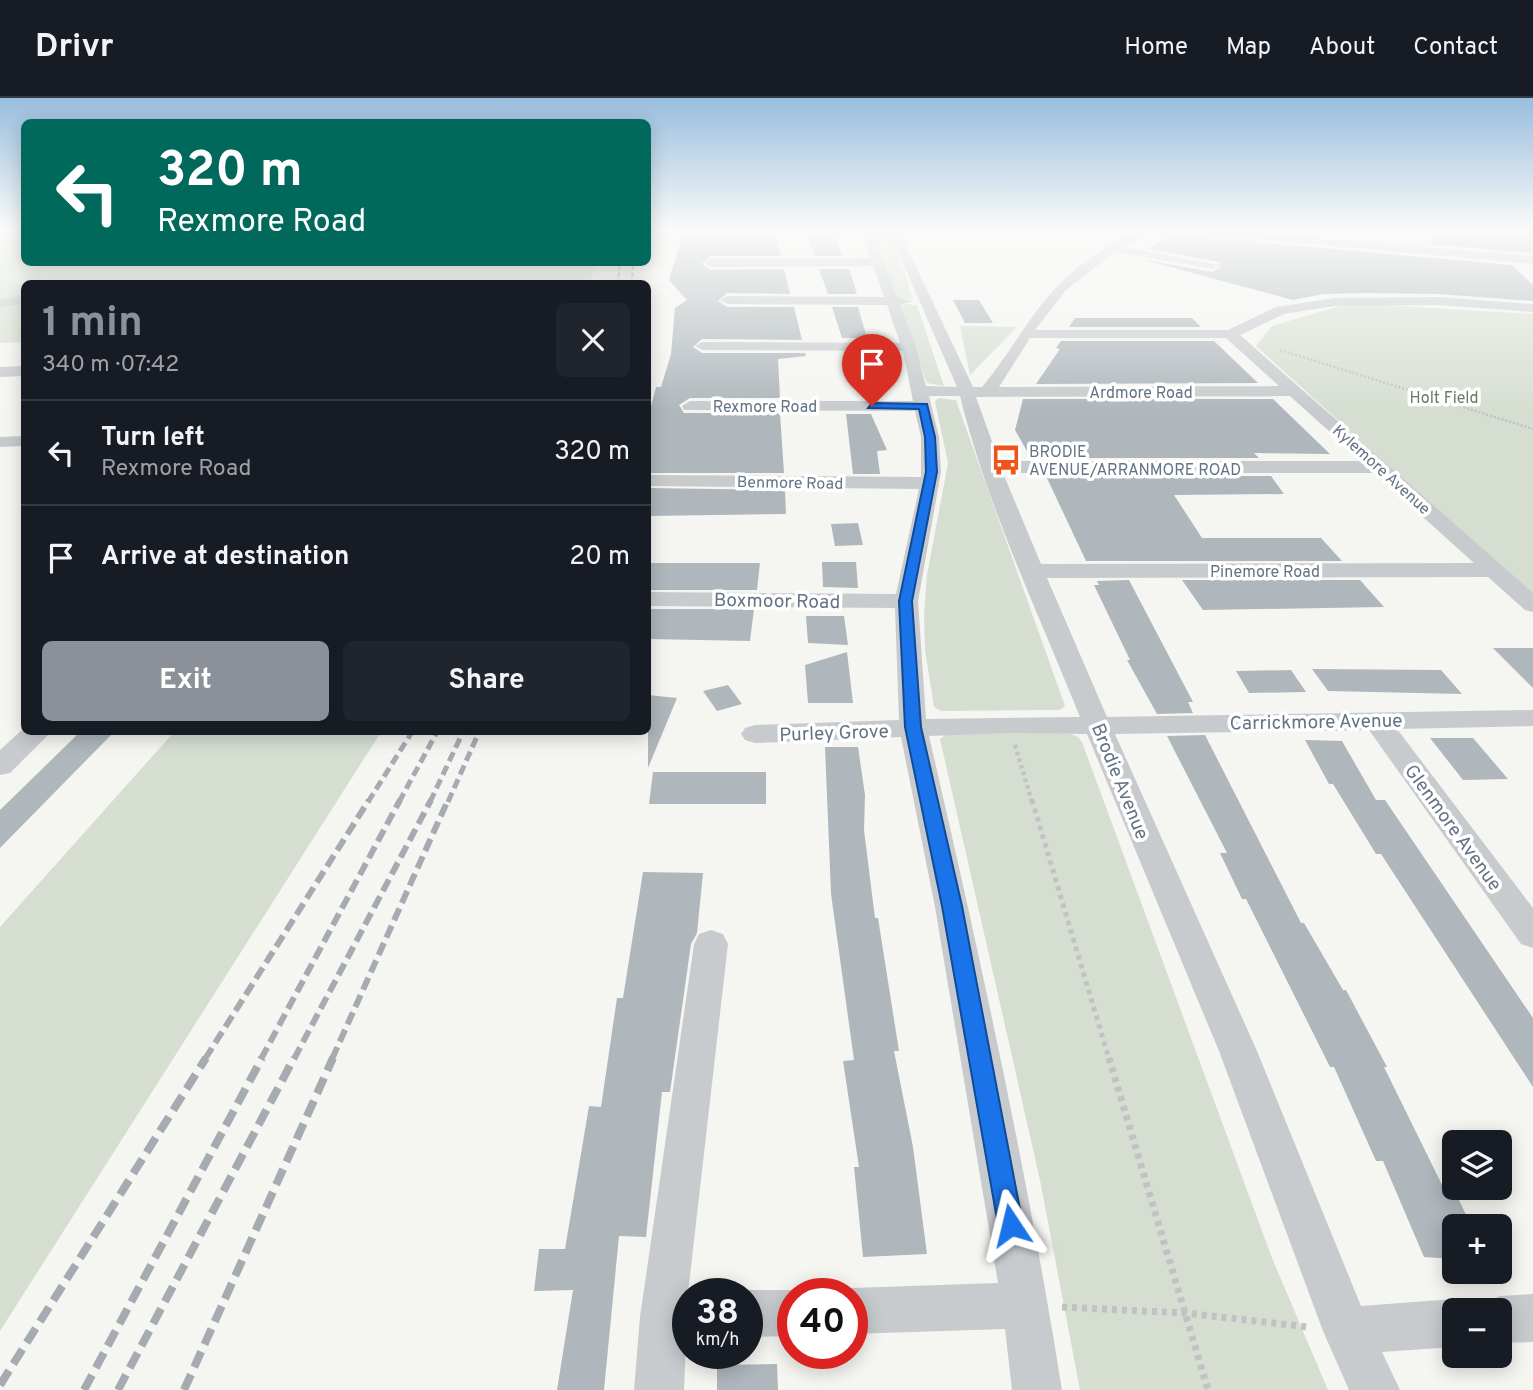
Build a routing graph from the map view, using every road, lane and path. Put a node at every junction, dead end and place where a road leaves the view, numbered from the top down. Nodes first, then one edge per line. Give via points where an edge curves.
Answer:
1 (888, 291) edge
2 (921, 291) edge
3 (1059, 291) edge
4 (21, 300) edge
5 (727, 300) dead end
6 (891, 301) junction
7 (925, 301) junction
8 (0, 304) edge
9 (1533, 308) edge
10 (1027, 334) junction
11 (1230, 334) junction
12 (702, 346) dead end
13 (909, 347) junction
14 (1271, 347) dead end
15 (21, 371) edge
16 (0, 372) edge
17 (1296, 391) junction
18 (977, 392) junction
19 (922, 398) junction
20 (690, 406) dead end
21 (1533, 429) edge
22 (21, 441) edge
23 (0, 442) edge
24 (992, 467) junction
25 (1379, 467) junction
26 (651, 480) dead end
27 (930, 483) junction
28 (1494, 570) junction
29 (1035, 571) junction
30 (651, 599) edge
31 (906, 601) junction
32 (1533, 605) edge
33 (1533, 718) edge
34 (1376, 720) junction
35 (1009, 724) junction
36 (1099, 726) junction
37 (913, 727) junction
38 (755, 734) dead end
39 (34, 735) edge
40 (0, 766) edge
41 (1533, 934) edge
42 (711, 944) dead end
43 (680, 1278) edge
44 (1025, 1305) junction
45 (868, 1310) edge
46 (1185, 1313) junction
47 (1533, 1318) edge
48 (1512, 1319) edge
49 (1442, 1324) edge
50 (1347, 1331) junction
51 (672, 1334) edge
52 (659, 1390) edge
53 (1037, 1390) edge
54 (1208, 1390) edge
55 (1374, 1390) edge

1 - 6 street
2 - 7 street, Brodie Avenue
3 - 10 street
4 - 8 street
5 - 6 street
6 - 7 street
6 - 13 street
7 - 18 street, Brodie Avenue
9 - 11 street via 1426,300 1322,302 1281,310
10 - 11 street
10 - 18 street via 1006,369
11 - 17 street, Kylemore Avenue
12 - 13 street
13 - 19 street
14 - 21 path
15 - 16 street
17 - 18 street, Ardmore Road
17 - 25 street, Kylemore Avenue
18 - 19 street, Ardmore Road
18 - 24 street, Brodie Avenue via 976,426
19 - 20 street, Rexmore Road
19 - 27 street via 930,437
22 - 23 street
24 - 25 street
24 - 29 street, Brodie Avenue
25 - 28 street, Kylemore Avenue
26 - 27 street, Benmore Road
27 - 31 street
28 - 29 street, Pinemore Road
28 - 32 street, Kylemore Avenue
29 - 36 street, Brodie Avenue
30 - 31 street, Boxmoor Road
31 - 37 street
33 - 34 street, Carrickmore Avenue
34 - 36 street, Carrickmore Avenue
34 - 41 street, Glenmore Avenue
35 - 36 street, Carrickmore Avenue
35 - 37 street, Purley Grove
35 - 46 path
36 - 50 street, Brodie Avenue via 1238,1051
37 - 38 street, Purley Grove
37 - 44 street via 952,906
39 - 40 street
42 - 43 street
44 - 45 street
44 - 46 path
44 - 53 street
46 - 50 path
46 - 54 path
47 - 48 street
49 - 50 street
50 - 55 street, Brodie Avenue
51 - 52 street

